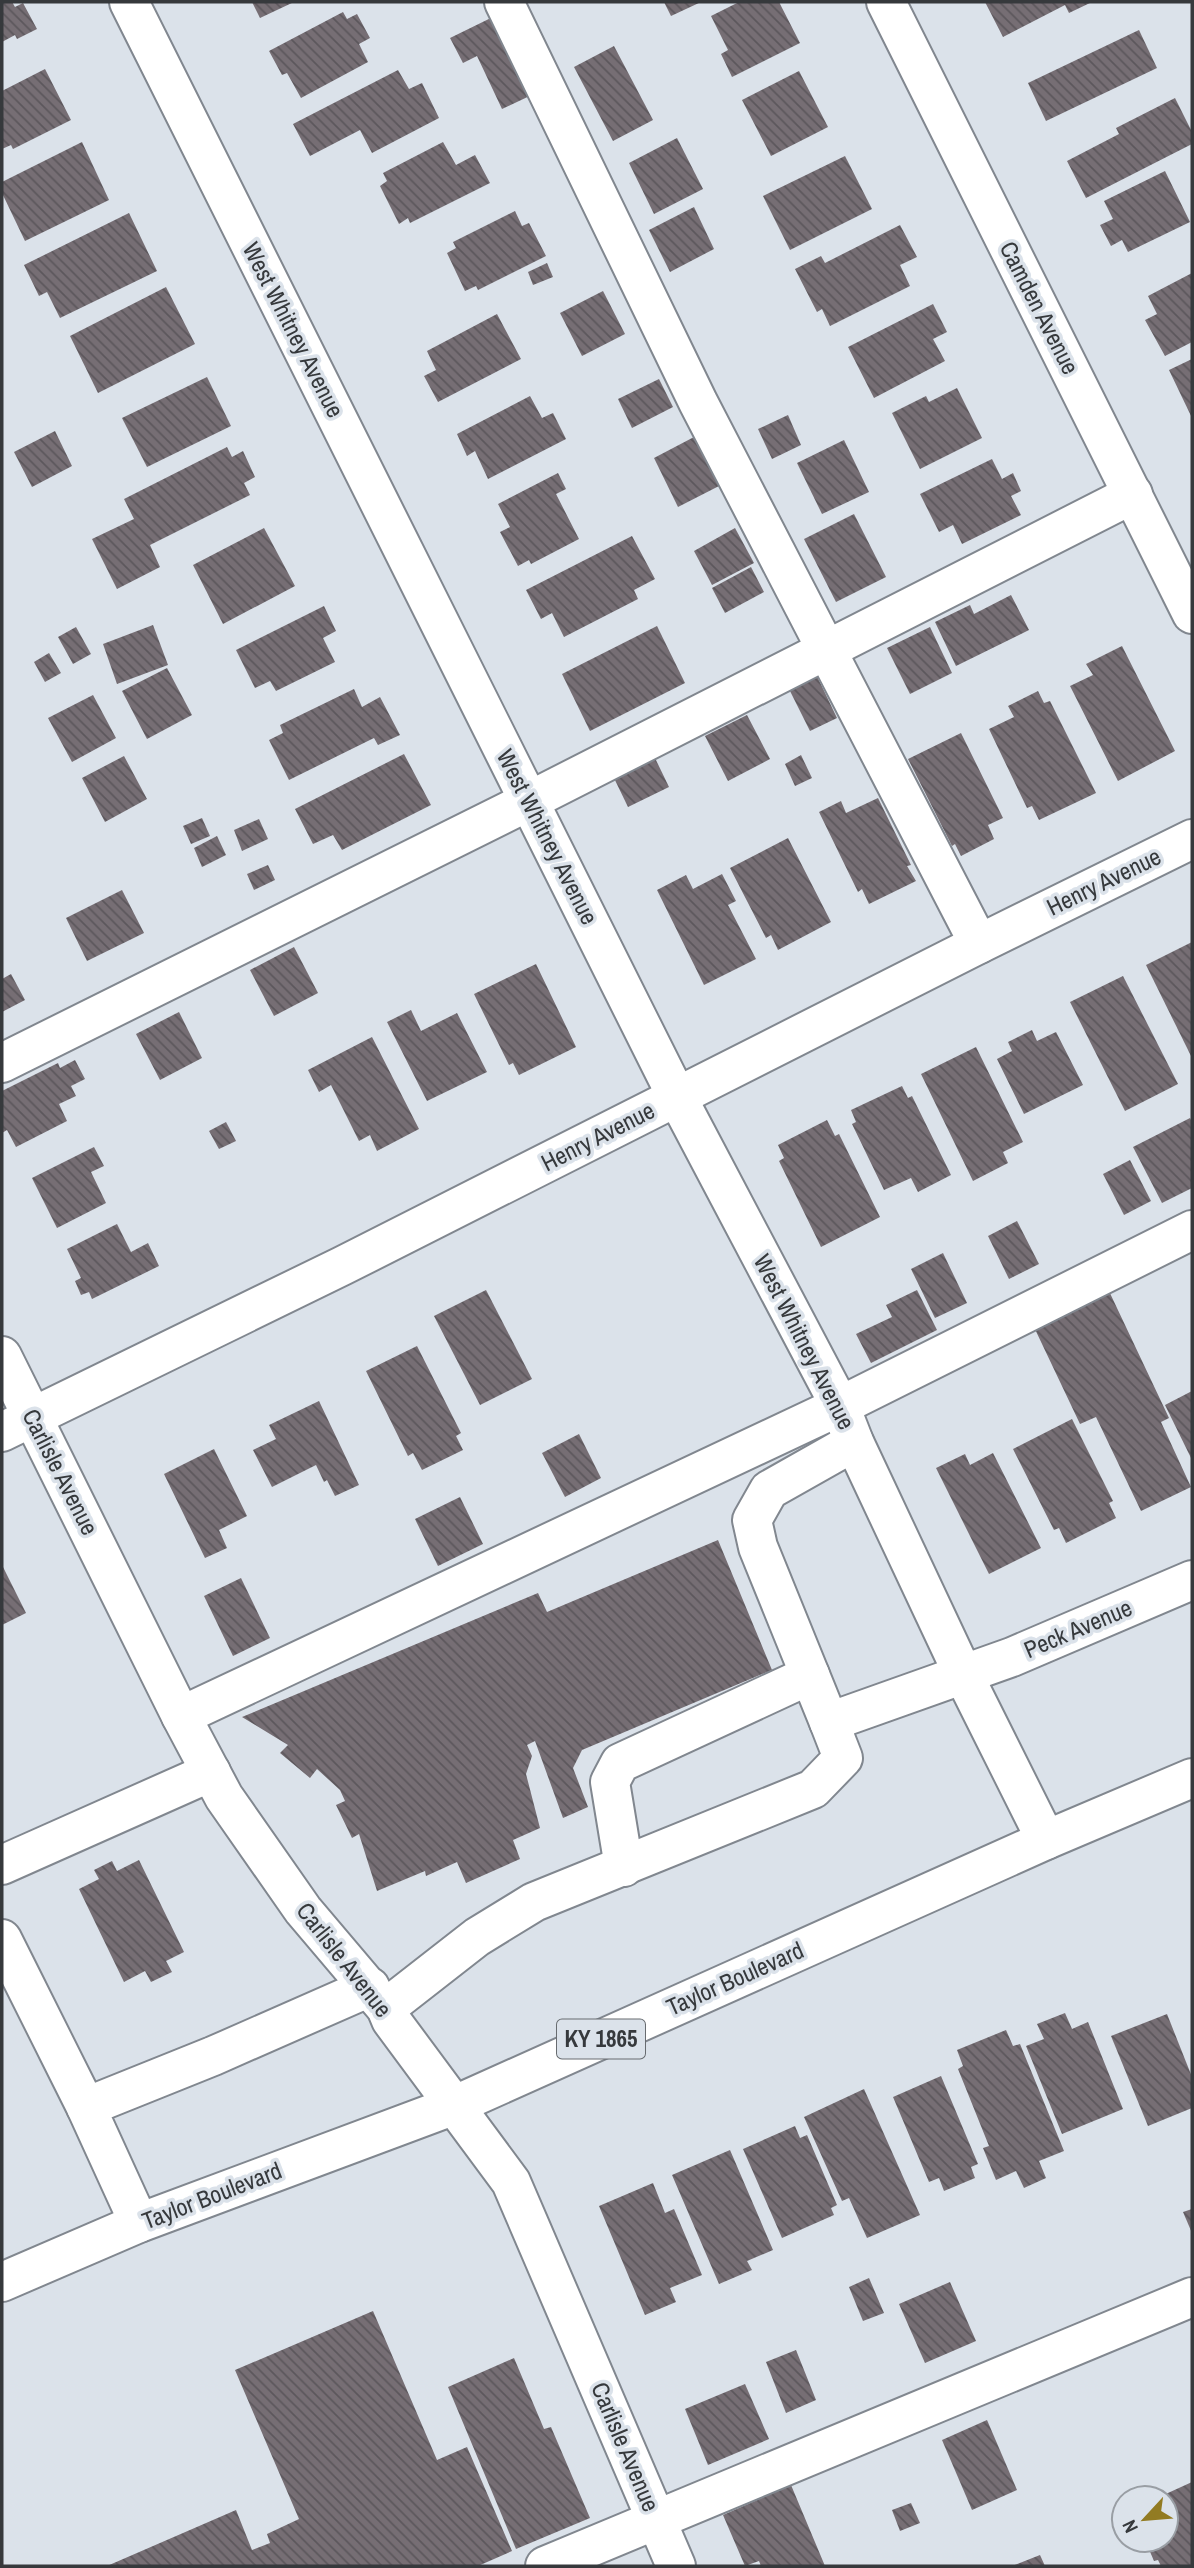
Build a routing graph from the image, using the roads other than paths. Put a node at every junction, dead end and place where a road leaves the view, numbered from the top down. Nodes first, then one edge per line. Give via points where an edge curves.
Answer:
1 (129, 2) edge
2 (504, 2) edge
3 (886, 2) edge
4 (1133, 494) junction
5 (1192, 614) edge
6 (826, 649) junction
7 (529, 801) junction
8 (1192, 839) edge
9 (979, 944) junction
10 (2, 1063) edge
11 (677, 1097) junction
12 (1192, 1230) edge
13 (2, 1356) edge
14 (840, 1406) junction
15 (17, 1424) edge
16 (854, 1442) junction
17 (1192, 1580) edge
18 (963, 1674) junction
19 (810, 1675) junction
20 (181, 1716) junction
21 (829, 1722) junction
22 (211, 1772) junction
23 (1192, 1778) edge
24 (1046, 1840) junction
25 (2, 1865) edge
26 (624, 1867) junction
27 (2, 1939) edge
28 (378, 1997) junction
29 (455, 2105) junction
30 (86, 2107) junction
31 (139, 2223) junction
32 (2, 2282) edge
33 (1192, 2297) edge
34 (656, 2519) junction
35 (550, 2565) edge
36 (676, 2566) edge

1 - 7 street, West Whitney Avenue
2 - 6 street via 698,402
3 - 4 street, Camden Avenue
4 - 5 street, Camden Avenue
4 - 6 street
6 - 7 street
6 - 9 street
7 - 10 street
7 - 11 street, West Whitney Avenue
8 - 9 street, Henry Avenue
9 - 11 street, Henry Avenue
11 - 14 street, West Whitney Avenue
11 - 15 street, Henry Avenue
12 - 14 street
13 - 15 street, Carlisle Avenue
14 - 16 street, West Whitney Avenue
14 - 20 street
15 - 20 street, Carlisle Avenue
16 - 18 street, West Whitney Avenue
16 - 19 street via 769,1490 752,1520 758,1547
17 - 18 street, Peck Avenue
18 - 21 street, Peck Avenue
18 - 24 street, West Whitney Avenue
19 - 21 street
19 - 26 street via 620,1763 611,1782
20 - 22 street, Carlisle Avenue
21 - 26 street via 843,1758 813,1789
22 - 25 street
22 - 28 street, Carlisle Avenue via 303,1910
23 - 24 street, Taylor Boulevard / KY 1865
24 - 29 street, Taylor Boulevard / KY 1865
26 - 28 street via 534,1902
27 - 30 street
28 - 29 street, Carlisle Avenue
28 - 30 street
29 - 31 street, Taylor Boulevard / KY 1865
29 - 34 street, Carlisle Avenue via 511,2182
30 - 31 street
31 - 32 street, Taylor Boulevard / KY 1865
33 - 34 street
34 - 35 street
34 - 36 street, Carlisle Avenue

